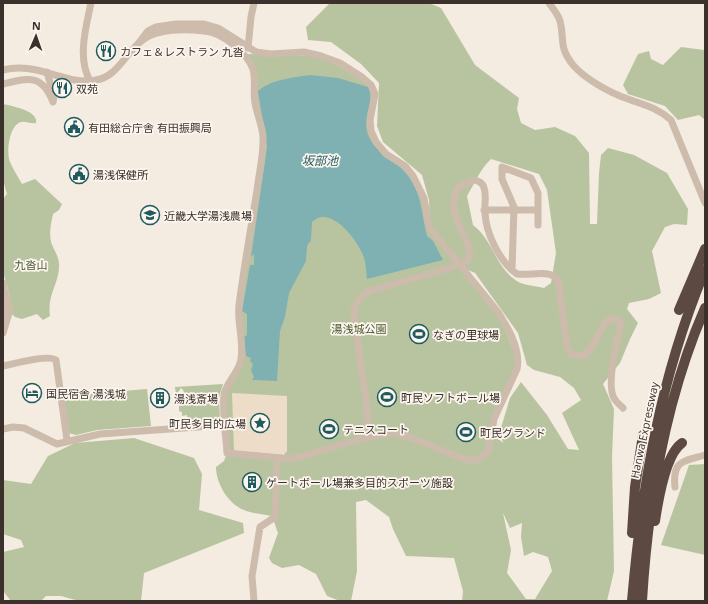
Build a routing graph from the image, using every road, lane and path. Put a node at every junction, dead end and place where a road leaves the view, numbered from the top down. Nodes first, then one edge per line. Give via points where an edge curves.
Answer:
1 (91, 3) edge
2 (254, 3) edge
3 (549, 3) edge
4 (138, 44) junction
5 (248, 48) junction
6 (3, 70) edge
7 (47, 72) junction
8 (90, 81) junction
9 (3, 84) edge
10 (705, 203) edge
11 (484, 210) junction
12 (514, 210) junction
13 (538, 210) junction
14 (538, 225) dead end
15 (705, 249) edge
16 (459, 264) junction
17 (512, 270) junction
18 (705, 270) edge
19 (3, 283) edge
20 (692, 290) junction
21 (5, 291) junction
22 (679, 310) dead end
23 (704, 311) edge
24 (3, 315) edge
25 (3, 333) edge
26 (3, 366) edge
27 (623, 408) dead end
28 (225, 425) junction
29 (3, 429) edge
30 (643, 435) dead end
31 (369, 437) junction
32 (67, 440) junction
33 (682, 443) dead end
34 (705, 456) edge
35 (277, 458) junction
36 (675, 487) dead end
37 (254, 601) edge
38 (632, 601) edge
39 (643, 601) edge

1 - 8 street via 84,37 85,68
2 - 5 street
3 - 10 street via 560,22 561,43 574,66 608,89 650,106 671,120
4 - 5 street via 156,27 204,24 218,28
4 - 8 street via 111,73
4 - 28 street via 164,31 207,31 225,40 243,54 254,71 255,103 263,145 239,307 242,355 239,367 224,392
5 - 16 street via 264,53 293,51 321,56 340,63 367,82 375,94 370,120 373,137 380,147 405,166 413,176 424,198 429,227
6 - 7 street via 22,67
7 - 8 street
7 - 9 street via 53,102 46,88 32,79 26,78
11 - 12 street
11 - 16 street via 485,190 482,184 473,180 459,187 454,196 454,210 470,254 468,260
11 - 17 street via 491,236
12 - 13 street
12 - 13 street via 502,179 503,167 531,178 538,193
12 - 17 street
13 - 14 street
15 - 20 highway
16 - 31 street via 375,289 363,295 357,303 354,316
16 - 31 street via 498,312 510,334 518,357 516,372 494,419 488,452 477,460 467,460 397,434
17 - 27 street via 524,275 553,274 558,279 567,347 575,356 583,356 594,346 606,322 611,318 619,320 622,324 616,344 611,389 614,398
18 - 20 highway, Hanwa Expressway
19 - 21 street
20 - 22 highway
20 - 38 highway, Hanwa Expressway via 652,442 639,524
21 - 24 street
21 - 25 street via 10,310
23 - 39 highway, Hanwa Expressway via 678,384 660,454 648,528
26 - 32 street via 50,357 56,360
28 - 32 street via 100,434
28 - 35 street via 227,453
29 - 32 street via 19,427 54,443 60,444
30 - 38 highway via 633,514
31 - 35 street via 297,459
33 - 39 highway via 675,448 663,482
34 - 36 street via 683,460 677,467
35 - 37 street via 275,517 260,527 252,576

